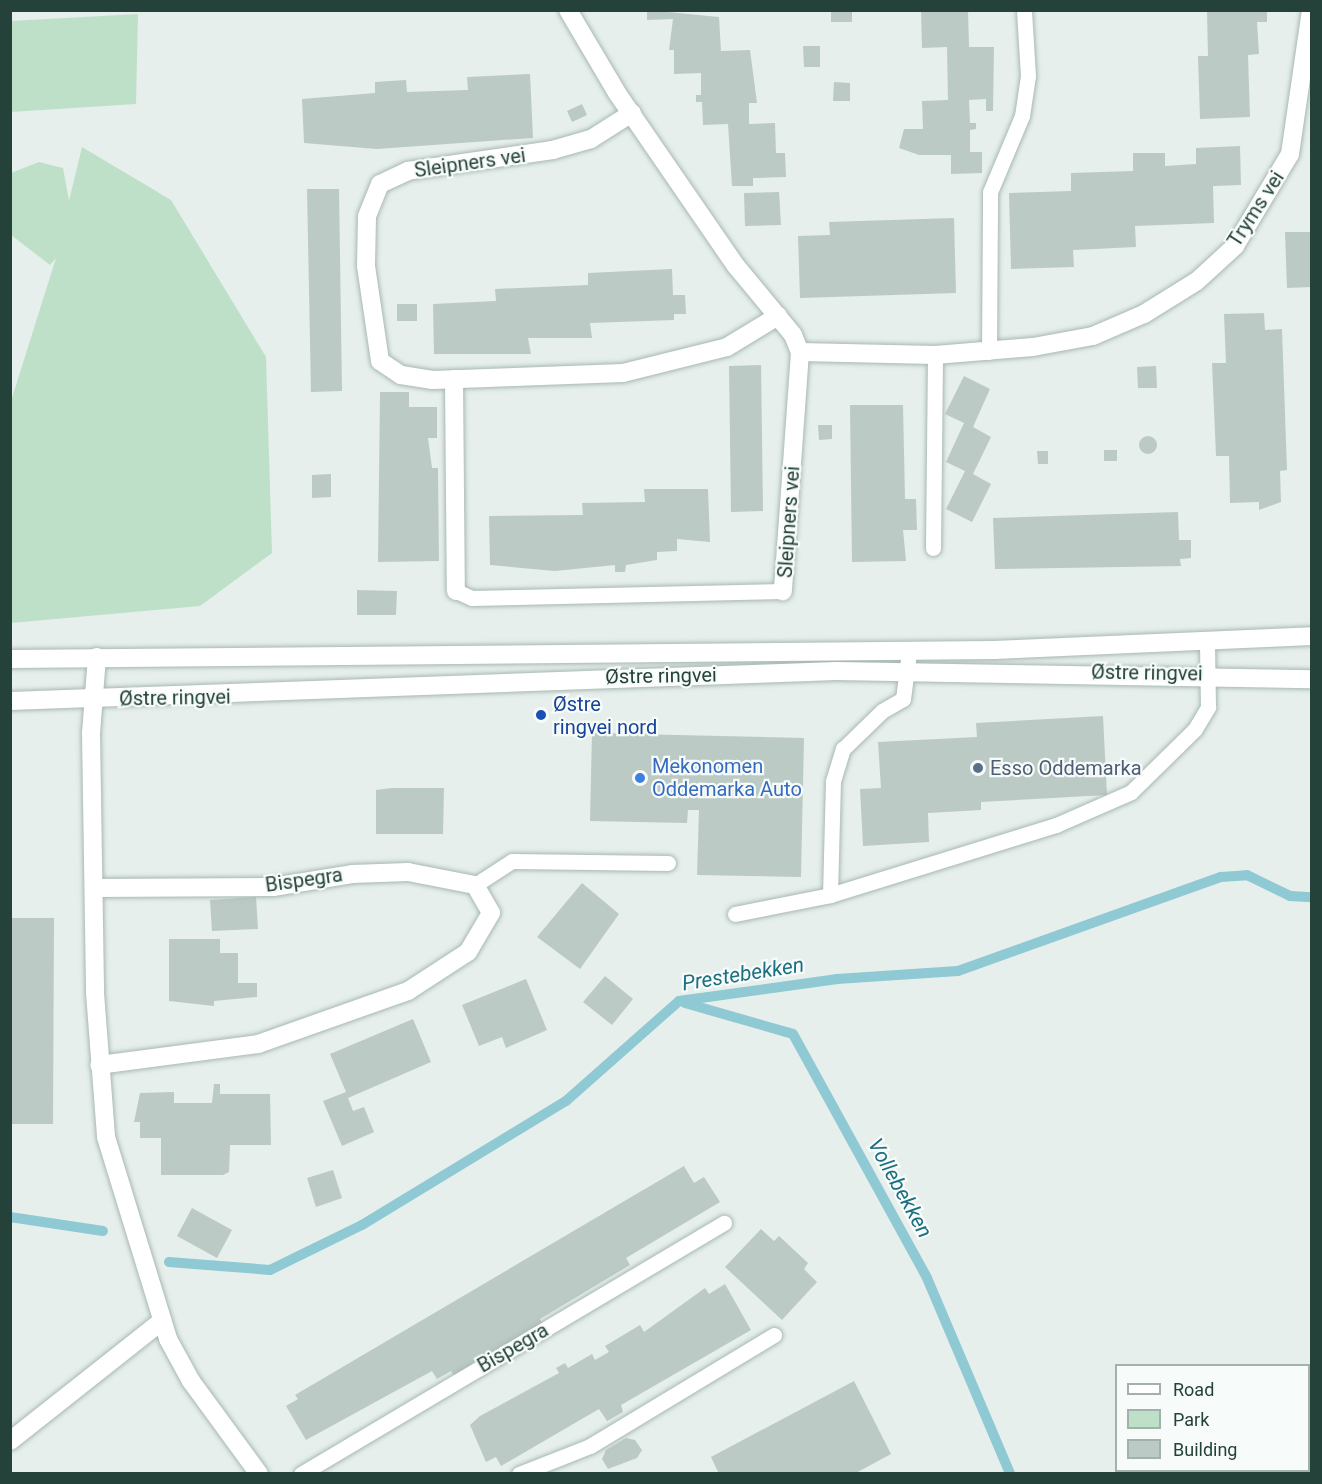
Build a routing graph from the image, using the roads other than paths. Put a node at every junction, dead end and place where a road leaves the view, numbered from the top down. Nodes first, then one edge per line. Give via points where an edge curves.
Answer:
1 (568, 10) edge
2 (1024, 10) edge
3 (1311, 10) edge
4 (632, 113) junction
5 (777, 316) junction
6 (800, 352) junction
7 (989, 352) junction
8 (935, 355) junction
9 (454, 379) junction
10 (933, 548) dead end
11 (456, 591) joint
12 (783, 591) joint
13 (1311, 636) edge
14 (1207, 643) junction
15 (909, 652) junction
16 (97, 657) junction
17 (10, 659) edge
18 (907, 672) junction
19 (1207, 674) junction
20 (1311, 679) edge
21 (93, 700) junction
22 (10, 701) edge
23 (668, 863) dead end
24 (475, 885) junction
25 (95, 888) junction
26 (830, 895) junction
27 (735, 914) dead end
28 (99, 1065) junction
29 (724, 1223) dead end
30 (162, 1321) junction
31 (774, 1335) dead end
32 (10, 1441) edge
33 (259, 1473) edge
34 (301, 1473) edge
35 (519, 1473) edge

1 - 4 street
2 - 7 lane via 1028,76 1022,116 990,192
3 - 7 street, Tryms vei via 1290,154 1235,246 1197,281 1144,314 1093,336
4 - 5 street via 723,248
4 - 9 street, Sleipners vei via 591,139 554,150 408,171 381,184 367,217 366,256 380,361 401,375
5 - 6 street
5 - 9 street, Sleipners vei via 727,347 634,371
6 - 8 street, Tryms vei
6 - 12 street, Sleipners vei
7 - 8 street, Tryms vei
8 - 10 lane
9 - 11 street
11 - 12 lane via 472,598
13 - 14 street, Østre ringvei
14 - 15 street, Østre ringvei
14 - 19 lane
15 - 16 street, Østre ringvei
15 - 18 lane
16 - 17 street, Østre ringvei
16 - 21 street
18 - 19 street, Østre ringvei
18 - 21 street, Østre ringvei via 612,677
18 - 26 lane via 903,699 882,711 843,750 833,781
19 - 20 street, Østre ringvei
19 - 26 lane via 1208,707 1195,729 1131,792 1056,825
21 - 22 street, Østre ringvei
21 - 25 street
23 - 24 lane via 512,861
24 - 25 street, Bispegra via 408,872 351,874 273,887
24 - 28 street via 491,913 482,936 441,972 408,991 258,1044
25 - 28 street
26 - 27 lane
28 - 30 street via 106,1137
29 - 34 lane, Bispegra
30 - 32 street
30 - 33 street via 191,1381
31 - 35 lane via 590,1446

